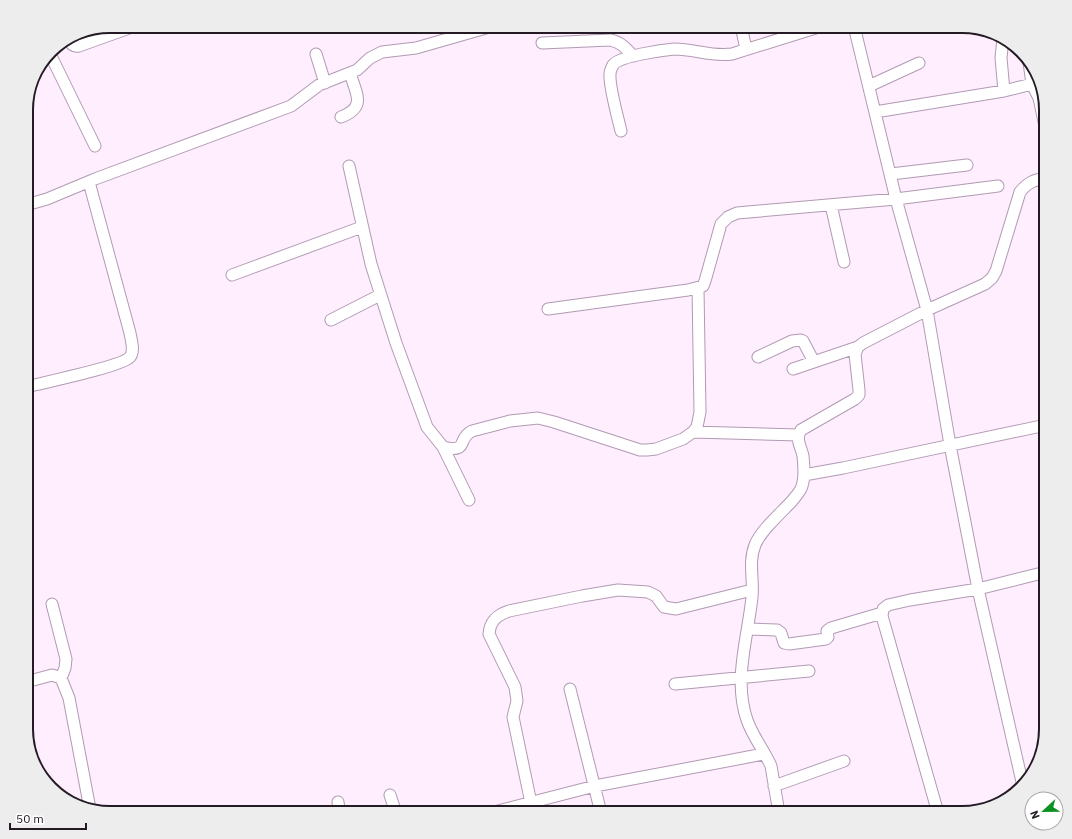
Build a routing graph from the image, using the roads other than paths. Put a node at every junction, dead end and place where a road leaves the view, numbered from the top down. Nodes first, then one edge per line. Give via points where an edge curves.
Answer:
1 (115, 33) edge
2 (468, 33) edge
3 (743, 33) edge
4 (799, 33) edge
5 (856, 33) edge
6 (542, 43) dead end
7 (71, 44) edge
8 (1002, 45) edge
9 (746, 49) junction
10 (316, 54) dead end
11 (633, 56) junction
12 (52, 59) edge
13 (919, 63) dead end
14 (350, 74) junction
15 (1031, 76) edge
16 (325, 83) junction
17 (1032, 84) junction
18 (869, 86) junction
19 (1004, 91) junction
20 (1037, 95) edge
21 (875, 112) junction
22 (341, 117) dead end
23 (621, 131) dead end
24 (95, 146) dead end
25 (967, 165) dead end
26 (349, 166) dead end
27 (891, 174) junction
28 (1039, 179) edge
29 (89, 182) junction
30 (998, 186) dead end
31 (896, 199) junction
32 (33, 203) edge
33 (831, 205) junction
34 (362, 226) junction
35 (844, 262) dead end
36 (232, 275) dead end
37 (698, 288) junction
38 (380, 295) junction
39 (548, 309) dead end
40 (927, 310) junction
41 (331, 320) dead end
42 (858, 347) junction
43 (758, 357) dead end
44 (814, 362) junction
45 (793, 369) dead end
46 (33, 385) edge
47 (1039, 426) edge
48 (693, 432) junction
49 (798, 435) junction
50 (950, 445) junction
51 (443, 447) junction
52 (804, 474) junction
53 (469, 500) dead end
54 (1039, 574) edge
55 (978, 589) junction
56 (752, 590) junction
57 (52, 604) dead end
58 (882, 613) junction
59 (748, 629) junction
60 (809, 671) dead end
61 (61, 678) junction
62 (742, 678) junction
63 (33, 680) edge
64 (675, 684) dead end
65 (570, 689) dead end
66 (764, 754) junction
67 (844, 761) dead end
68 (1021, 778) edge
69 (595, 786) junction
70 (774, 786) junction
71 (390, 795) dead end
72 (89, 803) edge
73 (531, 803) junction
74 (394, 806) edge
75 (519, 806) edge
76 (599, 806) edge
77 (778, 806) edge
78 (936, 806) edge

1 - 7 street via 75,47
2 - 14 street via 416,48 382,52
3 - 9 street
4 - 9 street
5 - 18 street
6 - 11 street via 610,40 623,45
8 - 19 street
9 - 11 street via 721,56 674,49
10 - 16 street
11 - 23 street via 613,65 610,74
12 - 24 street
13 - 18 street
14 - 16 street
14 - 22 street via 358,105 353,111
15 - 17 street
16 - 29 street via 284,109
17 - 19 street
17 - 20 street
18 - 21 street
19 - 21 street
21 - 27 street
25 - 27 street
26 - 34 street
27 - 31 street
28 - 40 street via 1026,184 1020,192 992,278 985,284
29 - 32 street
29 - 46 street via 130,333 132,354 125,361 110,366
30 - 31 street
31 - 33 street
31 - 40 street
33 - 35 street
33 - 37 street via 736,213 728,217 721,224 703,286
34 - 36 street
34 - 38 street
37 - 39 street
37 - 48 street via 700,412 697,427
38 - 41 street
38 - 51 street via 427,428
40 - 42 street
40 - 50 street
42 - 44 street
42 - 49 street via 856,354 859,395 801,430
43 - 44 street via 801,340
44 - 45 street
47 - 50 street
48 - 49 street
48 - 51 street via 683,439 656,449 640,450 554,422 527,418 472,431 457,449
49 - 52 street
50 - 52 street
50 - 55 street
51 - 53 street
52 - 56 street via 802,487 755,544 752,554
54 - 55 street
55 - 58 street via 888,605
55 - 68 street
56 - 59 street
56 - 73 street via 676,609 664,607 656,596 648,592 608,591 509,611 496,617 489,634 514,687 517,701 513,722
57 - 61 street via 66,659
58 - 59 street via 831,628 827,631 826,639 789,644 784,643 781,633 777,630
58 - 78 street
59 - 62 street
60 - 62 street
61 - 63 street via 52,676
61 - 72 street via 69,698
62 - 64 street
62 - 66 street via 743,706 747,720
65 - 69 street
66 - 69 street
66 - 70 street via 771,766
67 - 70 street
69 - 73 street
69 - 76 street
70 - 77 street
71 - 74 street
73 - 75 street

